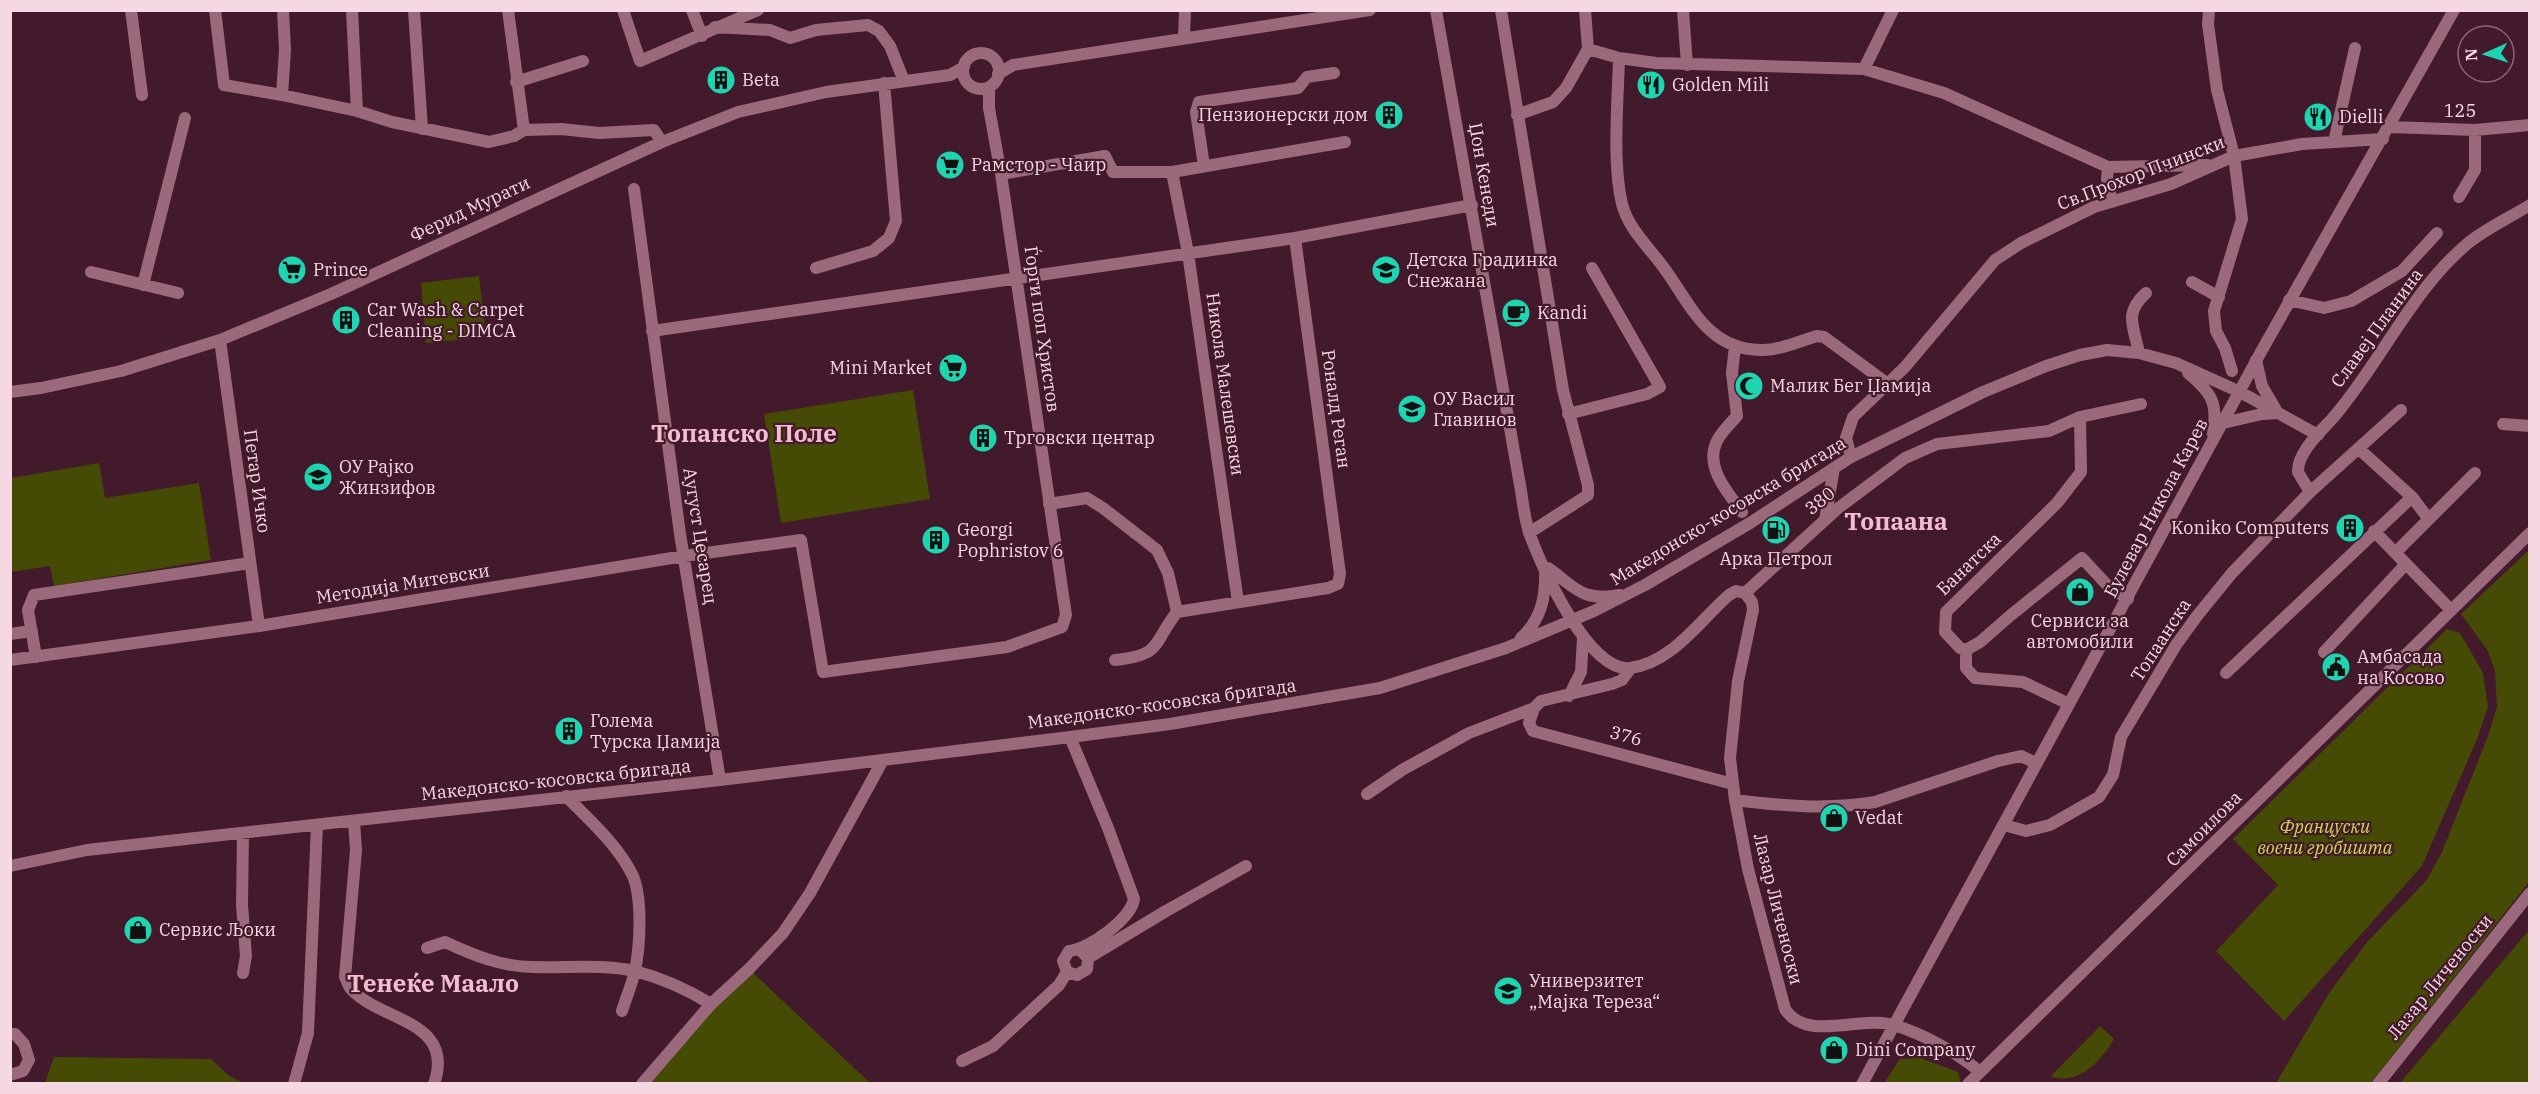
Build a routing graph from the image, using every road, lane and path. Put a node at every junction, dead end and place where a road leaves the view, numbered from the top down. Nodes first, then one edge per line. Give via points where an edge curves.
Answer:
1 (131, 10) edge
2 (215, 10) edge
3 (283, 10) edge
4 (352, 10) edge
5 (414, 10) edge
6 (508, 10) edge
7 (622, 10) edge
8 (692, 10) edge
9 (758, 10) edge
10 (1185, 10) edge
11 (1370, 10) edge
12 (1436, 10) edge
13 (1501, 10) edge
14 (1586, 10) edge
15 (1683, 10) edge
16 (1893, 10) edge
17 (2209, 10) edge
18 (2454, 10) edge
19 (714, 27) junction
20 (702, 36) junction
21 (1184, 38) junction
22 (2355, 48) dead end
23 (1588, 49) junction
24 (1619, 58) junction
25 (583, 61) dead end
26 (997, 61) junction
27 (1013, 65) junction
28 (1687, 65) junction
29 (964, 67) junction
30 (1864, 69) junction
31 (1334, 73) dead end
32 (999, 74) junction
33 (950, 75) junction
34 (904, 81) junction
35 (965, 81) junction
36 (516, 82) junction
37 (884, 83) junction
38 (984, 89) junction
39 (142, 95) dead end
40 (282, 95) junction
41 (357, 111) junction
42 (1517, 115) junction
43 (185, 118) dead end
44 (2529, 125) edge
45 (2390, 127) junction
46 (422, 129) junction
47 (524, 130) junction
48 (2475, 130) junction
49 (2383, 139) junction
50 (662, 142) junction
51 (1345, 142) dead end
52 (2334, 142) junction
53 (2234, 156) junction
54 (2215, 164) junction
55 (1204, 166) junction
56 (2108, 168) junction
57 (1172, 172) junction
58 (1001, 174) junction
59 (634, 189) dead end
60 (2459, 197) dead end
61 (2112, 202) junction
62 (1472, 205) junction
63 (2529, 206) edge
64 (2437, 233) dead end
65 (1295, 238) junction
66 (1188, 253) junction
67 (816, 267) dead end
68 (1592, 268) dead end
69 (91, 272) dead end
70 (1016, 278) junction
71 (2192, 282) dead end
72 (143, 285) junction
73 (178, 293) dead end
74 (2146, 293) dead end
75 (2219, 297) junction
76 (2289, 300) junction
77 (652, 331) junction
78 (220, 340) junction
79 (1735, 346) junction
80 (2139, 353) junction
81 (2259, 355) junction
82 (2176, 363) junction
83 (2232, 371) junction
84 (2205, 376) junction
85 (1888, 384) junction
86 (10, 392) edge
87 (2240, 392) junction
88 (2141, 404) dead end
89 (2401, 410) dead end
90 (2279, 413) junction
91 (1568, 414) junction
92 (2080, 417) junction
93 (2223, 423) junction
94 (2503, 424) dead end
95 (2529, 426) edge
96 (2318, 435) junction
97 (2211, 446) junction
98 (2359, 449) junction
99 (1851, 457) junction
100 (1834, 468) junction
101 (2475, 473) dead end
102 (2310, 492) junction
103 (2412, 497) junction
104 (1049, 504) junction
105 (1742, 512) dead end
106 (2428, 518) junction
107 (1825, 520) junction
108 (2374, 531) junction
109 (1529, 533) junction
110 (2529, 533) edge
111 (801, 540) joint
112 (2395, 553) junction
113 (684, 556) junction
114 (250, 562) junction
115 (2405, 565) junction
116 (1544, 566) junction
117 (1633, 592) junction
118 (1745, 593) junction
119 (2128, 599) junction
120 (1238, 602) junction
121 (2450, 609) junction
122 (1177, 612) junction
123 (1573, 621) junction
124 (259, 626) junction
125 (32, 631) junction
126 (10, 634) edge
127 (1583, 638) junction
128 (1513, 645) junction
129 (1966, 650) junction
130 (2324, 652) dead end
131 (36, 657) junction
132 (10, 660) edge
133 (1115, 660) dead end
134 (1631, 668) junction
135 (2226, 673) dead end
136 (1569, 696) junction
137 (2069, 705) junction
138 (1534, 708) junction
139 (1070, 737) junction
140 (883, 760) junction
141 (2036, 763) junction
142 (720, 780) junction
143 (1733, 784) junction
144 (1366, 794) dead end
145 (566, 796) junction
146 (1735, 800) junction
147 (354, 821) junction
148 (317, 825) junction
149 (2004, 825) junction
150 (243, 833) junction
151 (10, 866) edge
152 (1246, 866) dead end
153 (2529, 893) edge
154 (427, 948) dead end
155 (1084, 954) junction
156 (635, 971) junction
157 (1067, 972) junction
158 (243, 973) dead end
159 (711, 1004) junction
160 (622, 1011) dead end
161 (1894, 1025) junction
162 (10, 1034) edge
163 (962, 1061) dead end
164 (1979, 1071) junction
165 (10, 1075) edge
166 (294, 1083) edge
167 (434, 1083) edge
168 (642, 1083) edge
169 (1862, 1083) edge
170 (1968, 1083) edge
171 (2378, 1083) edge

1 - 39 street
2 - 40 street via 224,86
3 - 40 street
4 - 41 street
5 - 46 street
6 - 36 street
7 - 20 street via 640,61
8 - 20 street
9 - 19 street
10 - 21 street
11 - 21 street
12 - 62 street, Џон Кенеди
13 - 42 street
14 - 23 street
15 - 28 street
16 - 30 street
17 - 53 street via 2217,90
18 - 45 street, Булевар Никола Карев
19 - 20 street
19 - 34 street via 770,30 790,38 816,30 868,26 890,46
21 - 27 street
22 - 52 street
23 - 24 street
23 - 42 street via 1559,97
24 - 28 street
24 - 79 street via 1618,157 1622,202 1628,220 1700,322
25 - 36 street
26 - 27 street
26 - 29 street via 978,53
26 - 32 street
27 - 32 street
28 - 30 street
29 - 33 street, Ферид Мурати
29 - 35 street
30 - 56 street via 1944,93
31 - 55 street via 1307,77 1298,88 1199,102 1196,112
32 - 38 street via 994,84
33 - 34 street, Ферид Мурати
33 - 35 street, Ферид Мурати
34 - 37 street, Ферид Мурати
35 - 38 street
36 - 47 street
37 - 50 street, Ферид Мурати via 781,100
37 - 67 street via 896,221 889,238 873,250
38 - 58 street, Ѓорги поп Христов
40 - 41 street
41 - 46 street
42 - 91 street
43 - 72 street
44 - 48 street, 125
45 - 48 street, 125
45 - 49 street, Булевар Никола Карев
46 - 47 street via 489,142
47 - 50 street via 654,130
48 - 60 street via 2475,170
49 - 52 street, Св.Прохор Пчински
49 - 76 street, Булевар Никола Карев
50 - 78 street, Ферид Мурати
51 - 55 street
52 - 53 street, Св.Прохор Пчински
53 - 54 street, Св.Прохор Пчински
53 - 75 street via 2242,219
54 - 56 street
54 - 61 street, Св.Прохор Пчински via 2170,184
55 - 57 street
56 - 61 street
57 - 58 street via 1113,172 1106,156
57 - 66 street, Никола Малешевски
58 - 70 street, Ѓорги поп Христов
59 - 77 street, Аугуст Цесарец
61 - 85 street, Св.Прохор Пчински via 2055,226 1995,260
62 - 65 street
62 - 109 street, Џон Кенеди
63 - 96 street, Славеј Планина via 2467,244 2426,286 2356,391
64 - 76 street via 2402,271 2351,301 2324,308
65 - 66 street
65 - 120 street, Роналд Реган via 1340,574 1338,584 1328,588
66 - 70 street
66 - 120 street, Никола Малешевски
68 - 91 street via 1660,387 1647,394
69 - 72 street
70 - 77 street
70 - 104 street, Ѓорги поп Христов
71 - 75 street
72 - 73 street
74 - 80 street via 2132,310
75 - 83 street via 2214,311 2216,331
76 - 81 street, Булевар Никола Карев
77 - 113 street, Аугуст Цесарец
78 - 86 street, Ферид Мурати via 121,371
78 - 114 street, Петар Ичко
79 - 85 street via 1761,350 1817,336
79 - 105 street via 1732,373 1737,416 1715,444 1715,458 1716,477
80 - 82 street, Македонско-косовска бригада
80 - 99 street, Македонско-косовска бригада via 2107,350 2046,366 1983,392
81 - 83 street
81 - 87 street, Булевар Никола Карев
81 - 90 street via 2262,386
82 - 84 street, Македонско-косовска бригада
82 - 97 street via 2208,389 2217,413
83 - 84 street
84 - 87 street, Македонско-косовска бригада
85 - 99 street, Св.Прохор Пчински via 1853,417 1846,438
87 - 90 street
87 - 93 street, Булевар Никола Карев
88 - 92 street, 380
89 - 98 street, Топаанска
90 - 93 street
90 - 96 street
91 - 109 street via 1585,470 1588,495
92 - 107 street, 380 via 2049,431 1937,444 1905,458
92 - 129 street, Банатска via 2081,472 2057,503 1946,612 1945,632
93 - 97 street, Булевар Никола Карев
94 - 95 street
96 - 102 street, Славеј Планина via 2298,468
97 - 119 street, Булевар Никола Карев
98 - 102 street, Топаанска
98 - 103 street
99 - 100 street, Македонско-косовска бригада
100 - 107 street
100 - 117 street, Македонско-косовска бригада
101 - 106 street
102 - 149 street, Топаанска via 2232,573 2176,645 2121,737 2113,775 2099,797 2050,825 2026,831
103 - 106 street
103 - 108 street
104 - 111 street, Ѓорги поп Христов via 1066,615 1062,627 1007,646 824,672
104 - 122 street via 1087,498 1157,550 1168,573
106 - 112 street
107 - 118 street, 380
108 - 112 street
108 - 135 street
109 - 116 street, Џон Кенеди
110 - 121 street, Самоилова
111 - 113 street, Методија Митевски
112 - 115 street
113 - 124 street, Методија Митевски
113 - 142 street, Аугуст Цесарец
114 - 124 street, Петар Ичко
114 - 125 street via 34,595 28,610
115 - 121 street
115 - 130 street
116 - 117 street via 1585,595
116 - 123 street, Џон Кенеди
116 - 128 street via 1539,614 1533,627
117 - 123 street, Македонско-косовска бригада
118 - 134 street, 380 via 1736,591 1729,595 1668,651
118 - 143 street, Лазар Личеноски via 1753,610 1733,720
119 - 129 street via 2108,586 2082,558
119 - 137 street, Булевар Никола Карев
120 - 122 street
121 - 164 street, Самоилова
122 - 133 street via 1151,651
123 - 127 street
123 - 128 street, Македонско-косовска бригада
124 - 131 street, Методија Митевски
125 - 126 street
125 - 131 street
127 - 134 street via 1601,658
127 - 136 street via 1581,672
128 - 139 street, Македонско-косовска бригада via 1380,688
129 - 137 street via 1966,668 1975,678 2023,682
131 - 132 street, Методија Митевски
134 - 136 street via 1622,680
136 - 138 street via 1540,700
137 - 141 street, Булевар Никола Карев
138 - 143 street, 376 via 1529,723 1533,731
138 - 144 street via 1469,733
139 - 140 street, Македонско-косовска бригада
139 - 155 street via 1134,899 1124,919
140 - 142 street, Македонско-косовска бригада
140 - 159 street via 810,893 783,933
141 - 146 street via 2021,756 1998,761 1859,805 1815,808
141 - 149 street, Булевар Никола Карев
142 - 145 street, Македонско-косовска бригада
143 - 146 street, Лазар Личеноски
145 - 147 street, Македонско-косовска бригада
145 - 156 street via 612,844 632,875 638,896
146 - 161 street, Лазар Личеноски via 1748,869 1787,1013 1795,1022 1809,1026
147 - 148 street, Македонско-косовска бригада
147 - 167 street via 356,850 345,977 350,989 421,1029 438,1059
148 - 150 street, Македонско-косовска бригада
148 - 166 street via 308,1033
149 - 161 street, Булевар Никола Карев
150 - 151 street, Македонско-косовска бригада via 87,850
150 - 158 street
152 - 155 street
153 - 171 street, Лазар Личеноски
154 - 156 street via 445,942 499,963 531,968 592,966
155 - 157 street via 1087,969 1077,975
155 - 157 street via 1069,951 1063,961
156 - 159 street via 685,989
156 - 160 street
157 - 163 street via 1059,985 993,1046
159 - 168 street
161 - 164 street, Лазар Личеноски via 1934,1043
161 - 169 street, Булевар Никола Карев
162 - 165 street via 24,1044 29,1060 23,1071
164 - 170 street

